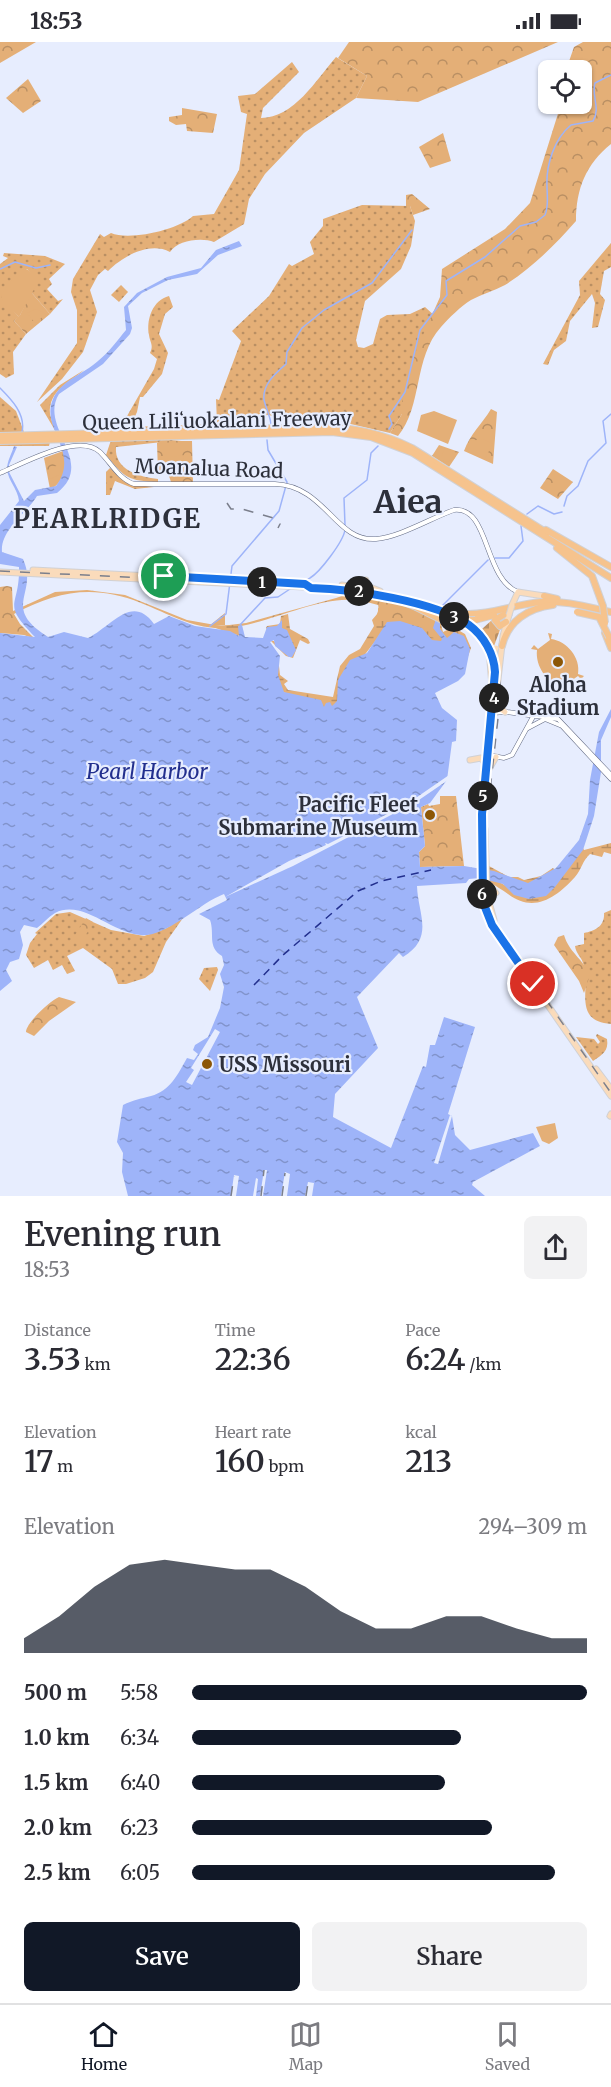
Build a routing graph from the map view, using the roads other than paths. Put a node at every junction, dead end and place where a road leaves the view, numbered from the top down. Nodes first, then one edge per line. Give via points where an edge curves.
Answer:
1 (121, 435) junction
2 (0, 436) edge
3 (45, 438) junction
4 (0, 441) edge
5 (0, 473) edge
6 (322, 513) dead end
7 (330, 513) junction
8 (514, 518) junction
9 (526, 519) junction
10 (569, 556) junction
11 (0, 570) edge
12 (611, 571) edge
13 (611, 578) edge
14 (366, 580) dead end
15 (306, 585) junction
16 (293, 586) junction
17 (380, 591) junction
18 (516, 595) junction
19 (544, 596) joint
20 (404, 602) junction
21 (553, 605) junction
22 (593, 608) junction
23 (579, 609) junction
24 (440, 610) junction
25 (465, 614) joint
26 (611, 614) edge
27 (508, 616) junction
28 (610, 639) edge
29 (491, 645) junction
30 (611, 648) edge
31 (497, 688) junction
32 (494, 707) junction
33 (505, 712) joint
34 (534, 715) junction
35 (490, 726) junction
36 (528, 729) junction
37 (489, 756) junction
38 (593, 758) junction
39 (470, 760) dead end
40 (488, 767) junction
41 (611, 777) edge
42 (486, 789) junction
43 (489, 802) dead end
44 (485, 841) junction
45 (485, 862) junction
46 (484, 882) junction
47 (475, 891) dead end
48 (487, 900) junction
49 (611, 1089) edge
50 (611, 1096) edge

1 - 3 highway, Queen Liliʻuokalani Freeway
1 - 8 highway, Queen Liliʻuokalani Freeway via 361,435 413,453
1 - 9 highway, Queen Liliʻuokalani Freeway via 320,427 366,431 412,448
2 - 3 highway, Queen Liliʻuokalani Freeway
3 - 4 highway, Queen Liliʻuokalani Freeway
5 - 7 main road, Moanalua Road via 81,444 93,446 122,477 134,484 286,485 309,494
6 - 7 main road
7 - 18 main road, Moanalua Road via 346,529 365,538 379,539 454,510 464,510 477,519 496,571
8 - 10 highway
8 - 13 highway, Queen Liliʻuokalani Freeway
9 - 12 highway
9 - 12 highway, Queen Liliʻuokalani Freeway
10 - 22 highway via 594,583 600,606
10 - 28 highway, bridge via 592,576
11 - 16 main road
14 - 17 main road via 367,586
15 - 16 main road
15 - 16 main road
15 - 17 main road
15 - 20 main road via 360,591
17 - 24 main road
18 - 19 main road, Moanalua Road
18 - 27 main road, bridge
19 - 23 highway
20 - 27 highway, bridge via 444,621
20 - 29 main road via 460,620
21 - 23 highway
21 - 27 highway
21 - 29 highway via 534,609 516,620
22 - 23 highway
22 - 26 highway
23 - 25 highway via 540,602
23 - 26 highway
23 - 28 highway, bridge via 599,617
23 - 30 highway via 598,620
24 - 25 main road
24 - 29 main road via 471,623
27 - 29 main road
29 - 31 main road
29 - 31 main road via 497,665
29 - 32 main road, bridge
29 - 32 main road
31 - 32 main road
32 - 33 main road
32 - 35 main road
32 - 37 main road
33 - 34 main road
34 - 36 main road
34 - 38 main road via 560,720
35 - 37 main road
35 - 37 main road
36 - 37 main road via 512,755
36 - 38 main road via 537,721 554,721
37 - 40 main road
37 - 40 main road
38 - 41 main road
39 - 40 main road via 483,758
40 - 42 main road
40 - 44 main road
42 - 43 main road
42 - 44 main road
44 - 45 main road
44 - 45 main road
44 - 45 main road via 474,850
45 - 46 main road
46 - 47 main road
46 - 48 main road
46 - 48 main road via 494,893
46 - 50 main road via 483,906 492,925
48 - 49 main road via 500,932

